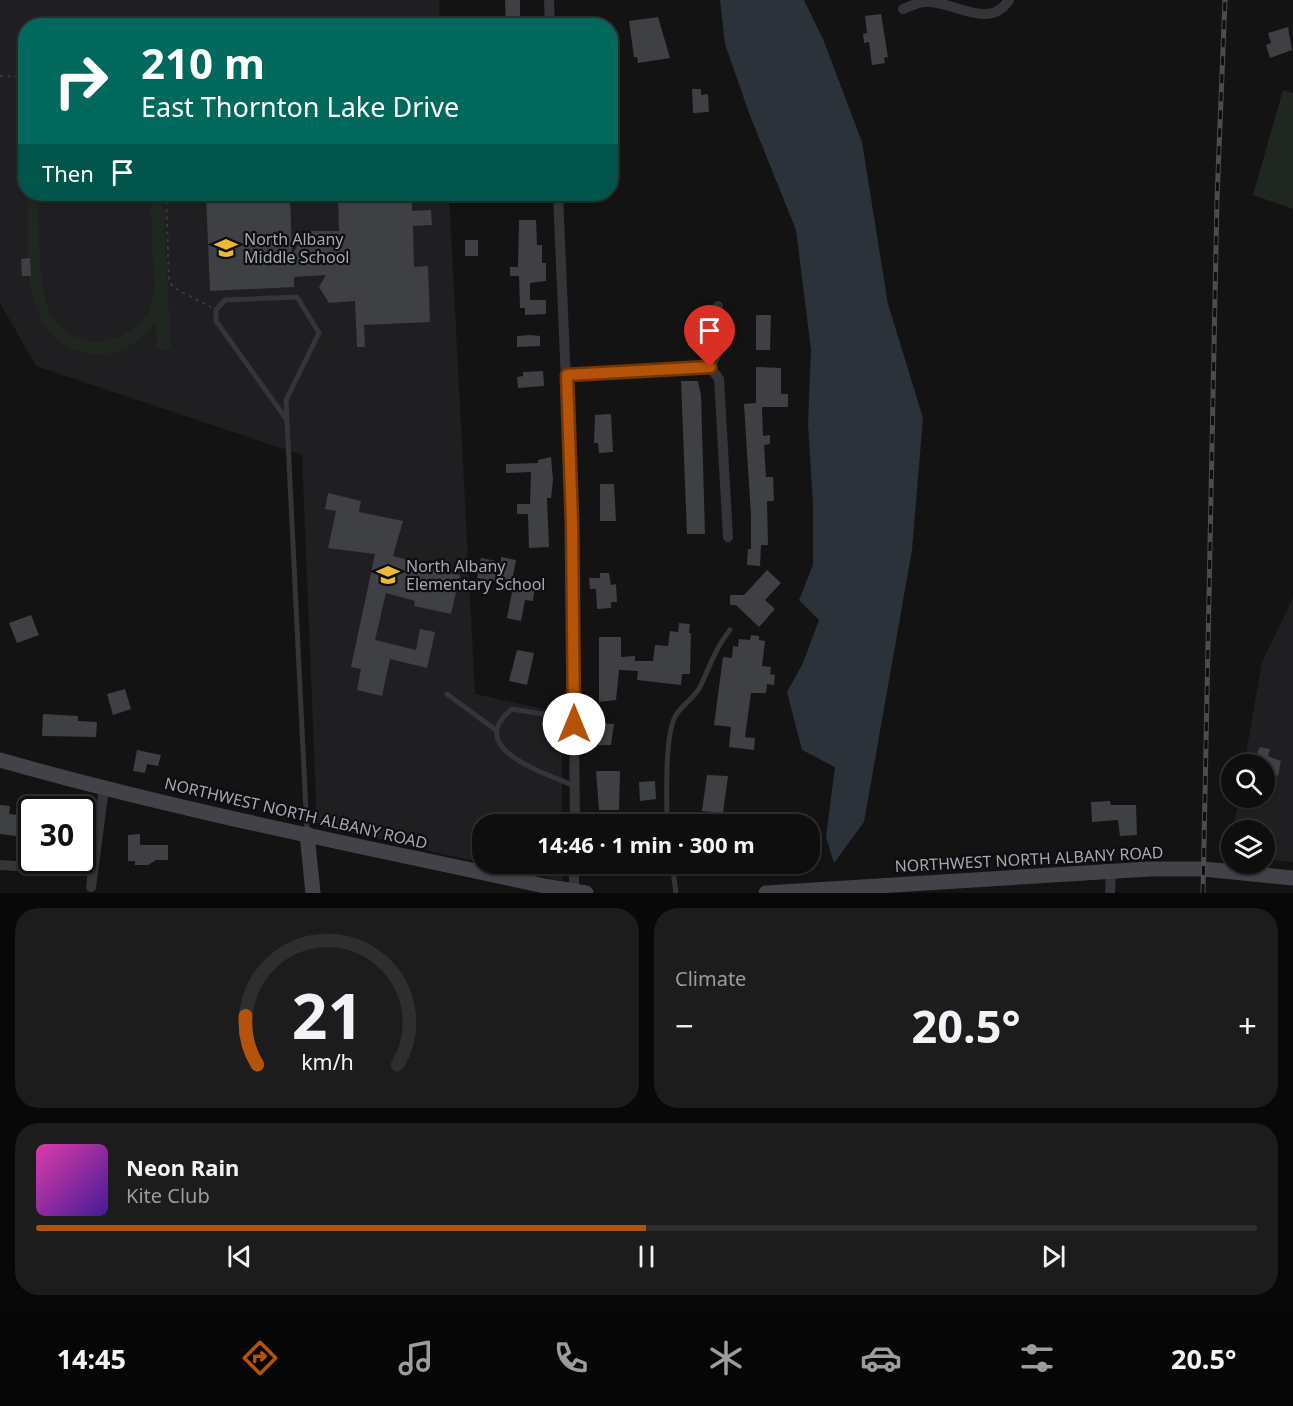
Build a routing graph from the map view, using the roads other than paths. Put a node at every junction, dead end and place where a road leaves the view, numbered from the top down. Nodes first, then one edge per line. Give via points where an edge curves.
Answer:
1 (549, 0) edge
2 (1009, 0) edge
3 (903, 9) dead end
4 (550, 18) edge
5 (558, 201) edge
6 (718, 306) dead end
7 (710, 367) junction
8 (567, 375) junction
9 (287, 420) junction
10 (728, 537) dead end
11 (730, 630) dead end
12 (447, 694) dead end
13 (574, 724) junction
14 (497, 731) junction
15 (0, 760) edge
16 (575, 786) junction
17 (104, 788) junction
18 (575, 814) edge
19 (667, 814) edge
20 (307, 834) junction
21 (96, 843) edge
22 (0, 865) edge
23 (18, 866) edge
24 (1111, 871) junction
25 (92, 874) edge
26 (576, 874) edge
27 (673, 874) edge
28 (1293, 878) edge
29 (91, 887) dead end
30 (580, 892) edge
31 (313, 893) edge
32 (676, 893) edge
33 (766, 893) edge
34 (1110, 893) edge

1 - 4 street
2 - 3 street via 998,12 984,15 927,2
5 - 8 street
6 - 7 street via 717,354
7 - 8 street
7 - 10 street via 719,379
8 - 13 street
9 - 9 lane via 286,400 319,333 297,297 225,300 216,310 216,321
9 - 20 lane
11 - 19 lane via 719,643 696,694 672,723
12 - 14 lane
13 - 14 lane via 512,709 502,717
13 - 16 street
14 - 16 lane via 499,744 509,756
15 - 17 main road, NORTHWEST NORTH ALBANY ROAD
16 - 18 street
17 - 20 main road, NORTHWEST NORTH ALBANY ROAD
17 - 21 street
20 - 30 main road, NORTHWEST NORTH ALBANY ROAD
20 - 31 main road
22 - 23 street
24 - 28 main road, NORTHWEST NORTH ALBANY ROAD via 1203,869
24 - 33 main road, NORTHWEST NORTH ALBANY ROAD
24 - 34 street
25 - 29 street
26 - 30 street
27 - 32 lane

